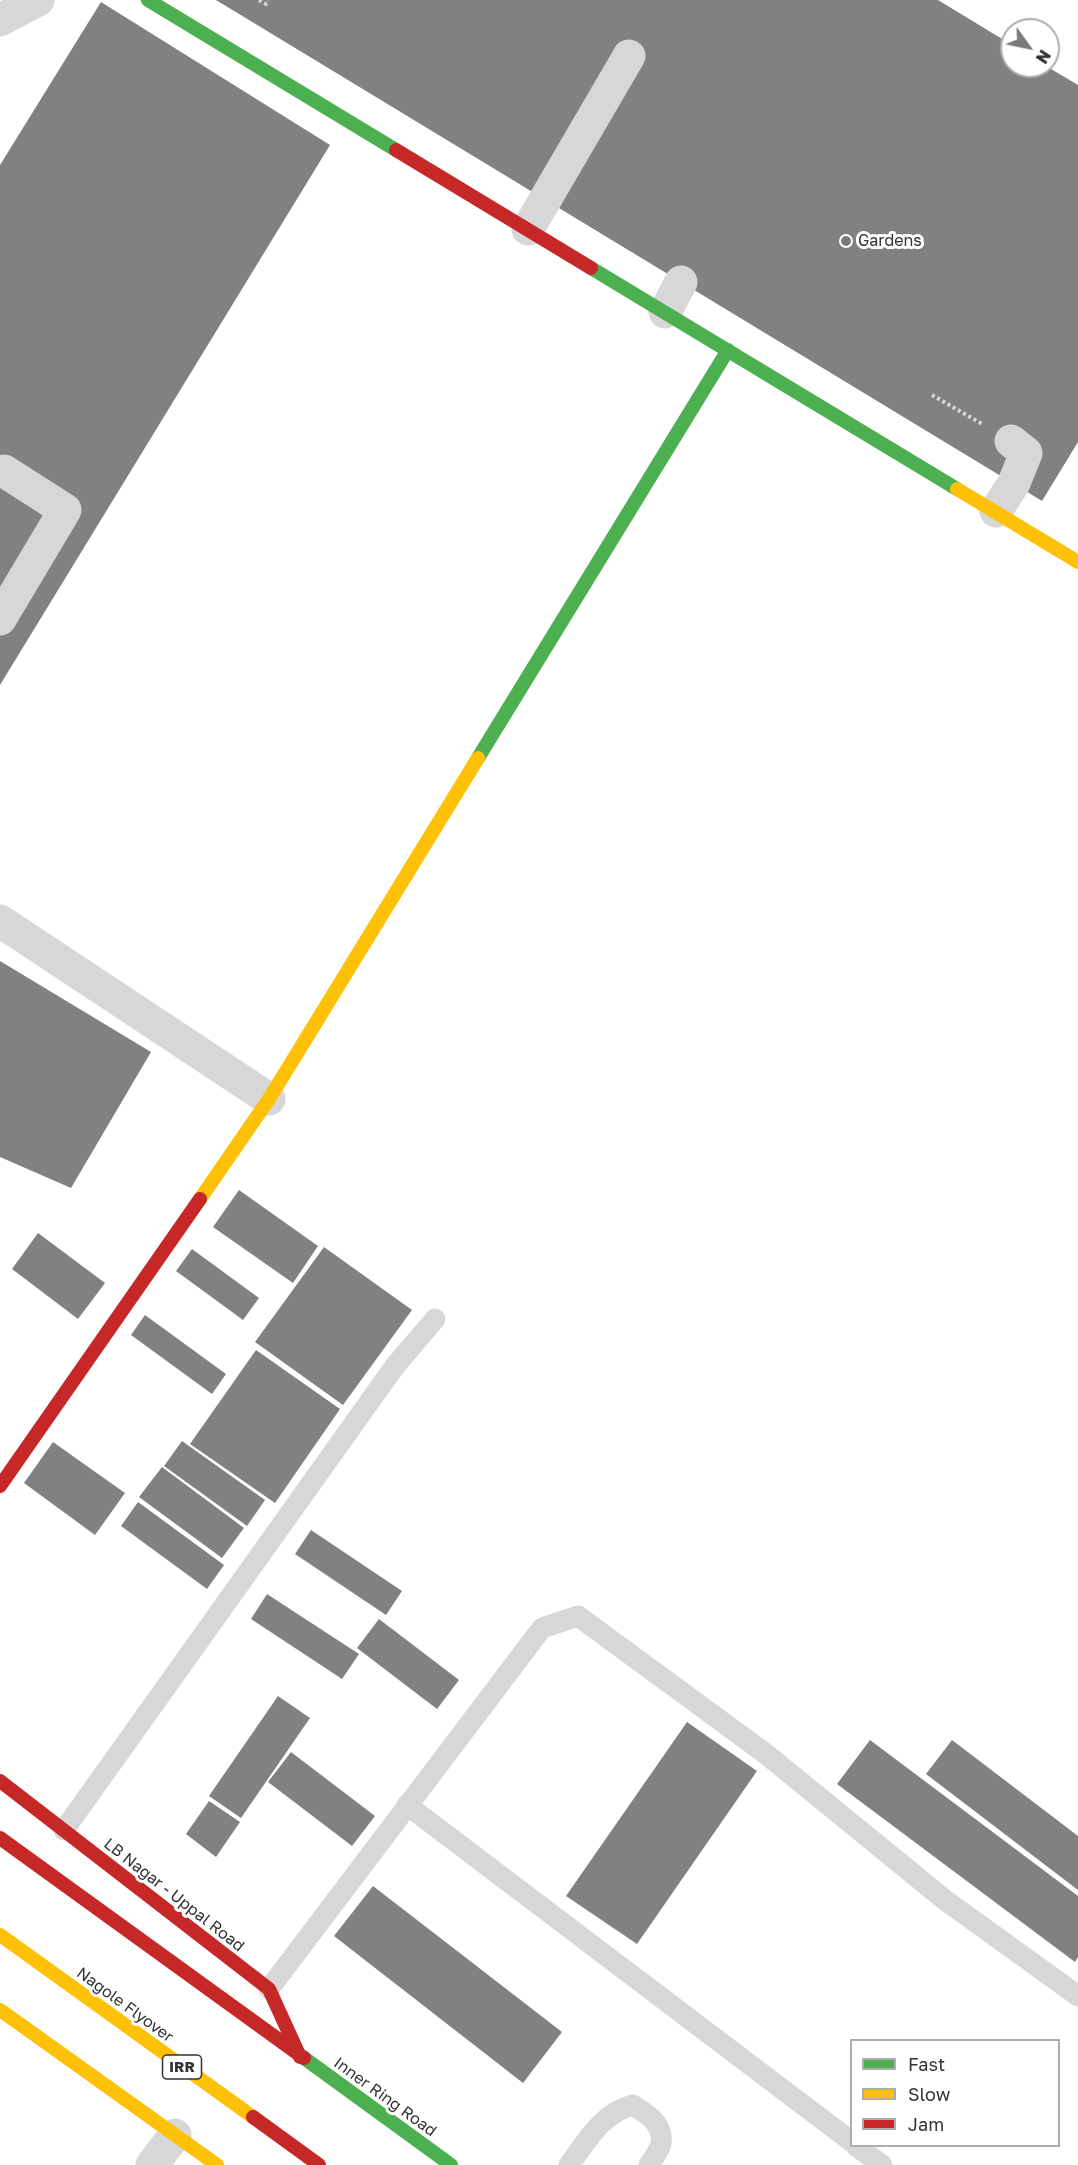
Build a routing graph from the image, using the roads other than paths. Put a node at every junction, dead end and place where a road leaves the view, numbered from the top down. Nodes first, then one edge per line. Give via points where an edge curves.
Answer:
1 (38, 0) edge
2 (148, 0) edge
3 (0, 20) edge
4 (629, 56) dead end
5 (528, 229) junction
6 (681, 282) dead end
7 (665, 312) junction
8 (728, 350) junction
9 (1011, 441) road end
10 (4, 471) dead end
11 (996, 511) junction
12 (1078, 562) edge
13 (0, 619) edge
14 (0, 921) edge
15 (269, 1099) junction
16 (435, 1319) dead end
17 (0, 1486) edge
18 (0, 1781) edge
19 (407, 1805) junction
20 (64, 1830) junction
21 (0, 1838) edge
22 (0, 1935) edge
23 (269, 1989) junction
24 (1078, 1996) edge
25 (0, 2010) edge
26 (300, 2057) junction
27 (175, 2135) junction
28 (850, 2140) edge
29 (859, 2147) edge
30 (152, 2165) edge
31 (217, 2165) edge
32 (319, 2165) edge
33 (451, 2165) edge
34 (569, 2165) edge
35 (649, 2165) edge
36 (882, 2165) edge

1 - 3 street
2 - 5 main road
4 - 5 street
5 - 7 main road
6 - 7 street
7 - 8 main road
8 - 11 main road
8 - 15 main road
9 - 11 street via 1026,453 1014,483
10 - 13 street via 65,510
11 - 12 main road
14 - 15 street
15 - 17 main road
16 - 20 lane via 395,1366
18 - 20 main road, LB Nagar - Uppal Road
19 - 23 lane
19 - 24 lane via 542,1628 578,1616 766,1754 945,1900
19 - 28 lane
20 - 23 main road, LB Nagar - Uppal Road
21 - 26 main road
22 - 32 main road, Nagole Flyover / IRR
23 - 26 main road, LB Nagar - Uppal Road
25 - 27 main road
26 - 33 main road, Inner Ring Road
27 - 30 street
27 - 31 main road
29 - 36 lane
34 - 35 lane via 609,2115 633,2106 653,2119 659,2131 661,2143

